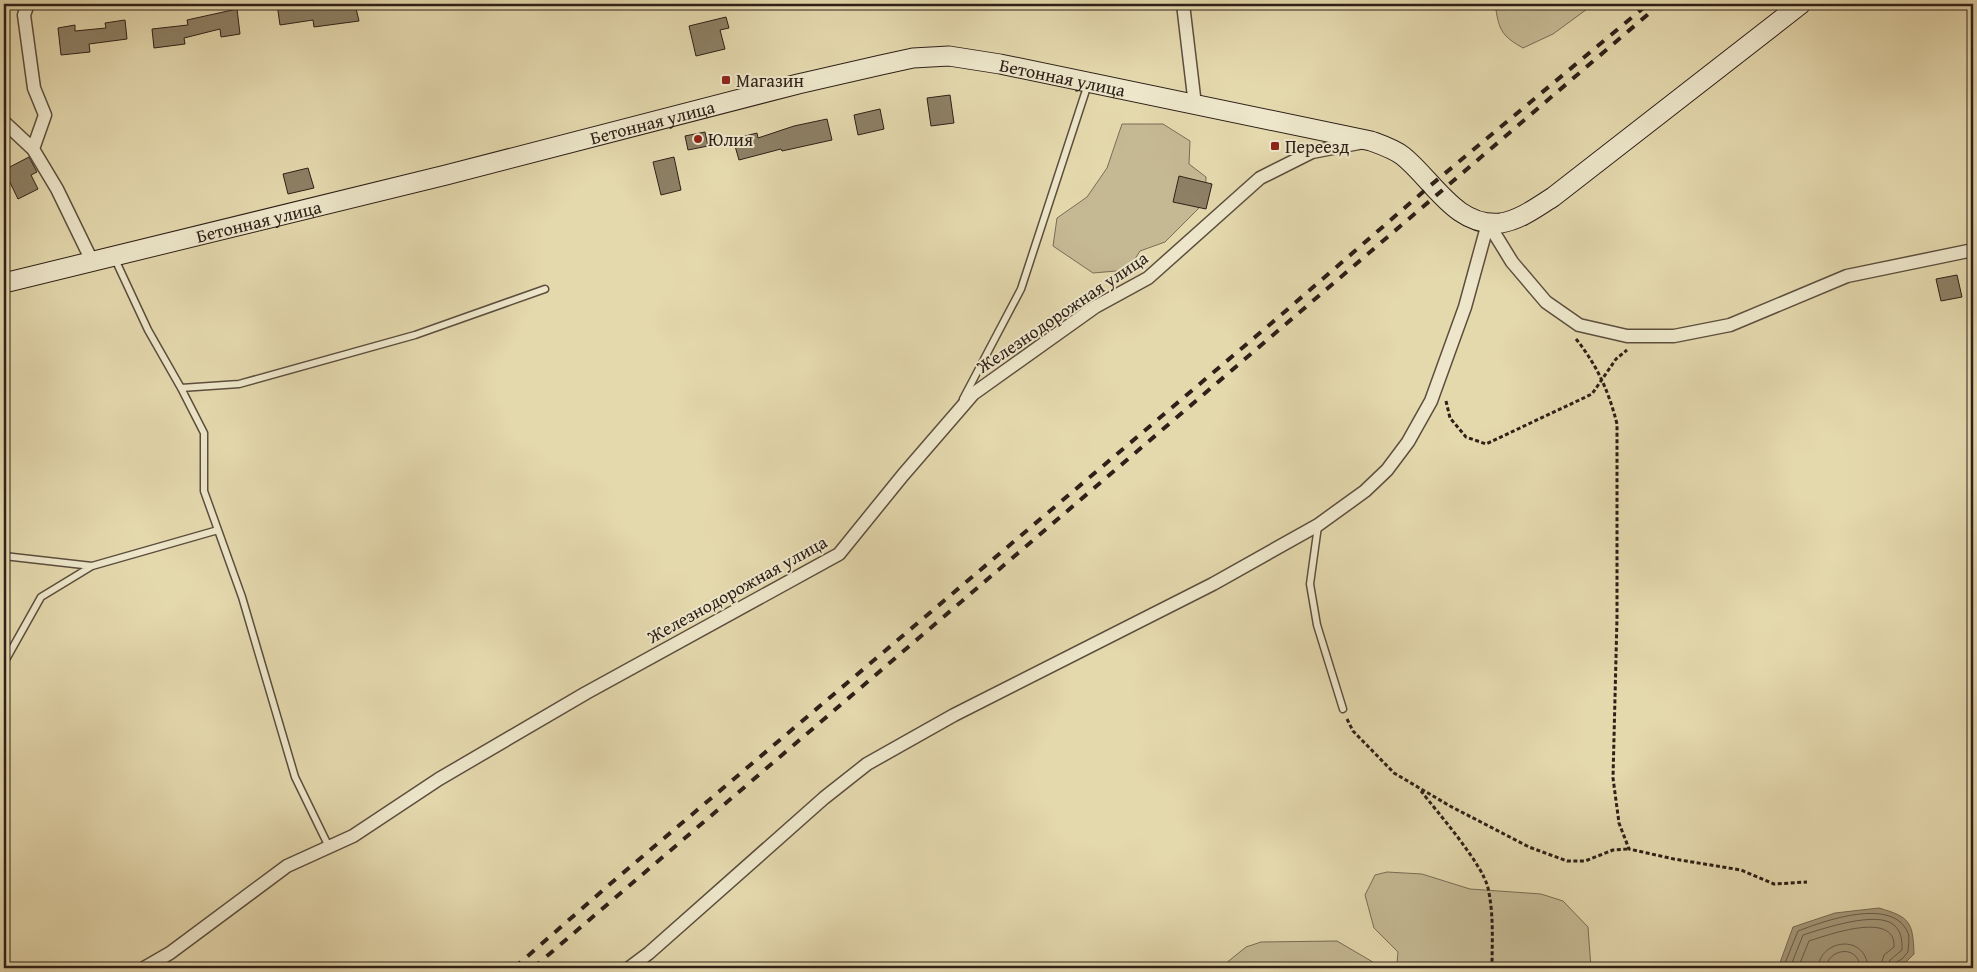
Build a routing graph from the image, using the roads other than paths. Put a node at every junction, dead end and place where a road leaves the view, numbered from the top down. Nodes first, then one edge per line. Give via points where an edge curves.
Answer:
1 (28, 4) edge
2 (1183, 4) edge
3 (1801, 4) edge
4 (1088, 82) junction
5 (1195, 105) junction
6 (4, 122) edge
7 (1371, 141) junction
8 (33, 149) junction
9 (1488, 223) junction
10 (1973, 250) edge
11 (114, 256) junction
12 (92, 262) junction
13 (4, 283) edge
14 (545, 289) dead end
15 (181, 388) junction
16 (954, 416) junction
17 (1318, 525) junction
18 (218, 530) junction
19 (4, 556) edge
20 (92, 566) junction
21 (4, 663) edge
22 (1343, 709) road end
23 (329, 847) junction
24 (144, 968) edge
25 (630, 968) edge

1 - 8 street via 24,15 34,88 45,115
2 - 5 street
3 - 9 main road via 1553,197 1515,219
4 - 5 main road, Бетонная улица
4 - 11 main road, Бетонная улица via 972,58 914,58 798,84
4 - 16 lane via 1021,289
5 - 7 main road, Бетонная улица
6 - 8 street
7 - 9 main road, Бетонная улица via 1403,156 1459,211
7 - 16 street, Железнодорожная улица via 1312,152 1260,178 1148,278 1086,313 973,394
8 - 12 street via 57,189
9 - 10 street via 1512,262 1546,302 1579,325 1627,336 1674,336 1730,325 1847,276
9 - 17 street via 1465,307 1431,401 1413,434 1382,475
11 - 12 main road, Бетонная улица
11 - 15 lane via 148,330
12 - 13 main road, Бетонная улица
14 - 15 lane via 415,335 239,384
15 - 18 lane via 204,433 204,491
16 - 23 street, Железнодорожная улица via 839,554 578,697 439,780 354,836
17 - 22 lane via 1310,584 1317,625
17 - 25 street via 1213,584 954,715 867,764
18 - 20 lane
18 - 23 lane via 242,597 295,777
19 - 20 lane
20 - 21 lane via 41,597
23 - 24 street, Железнодорожная улица via 288,866 170,953

